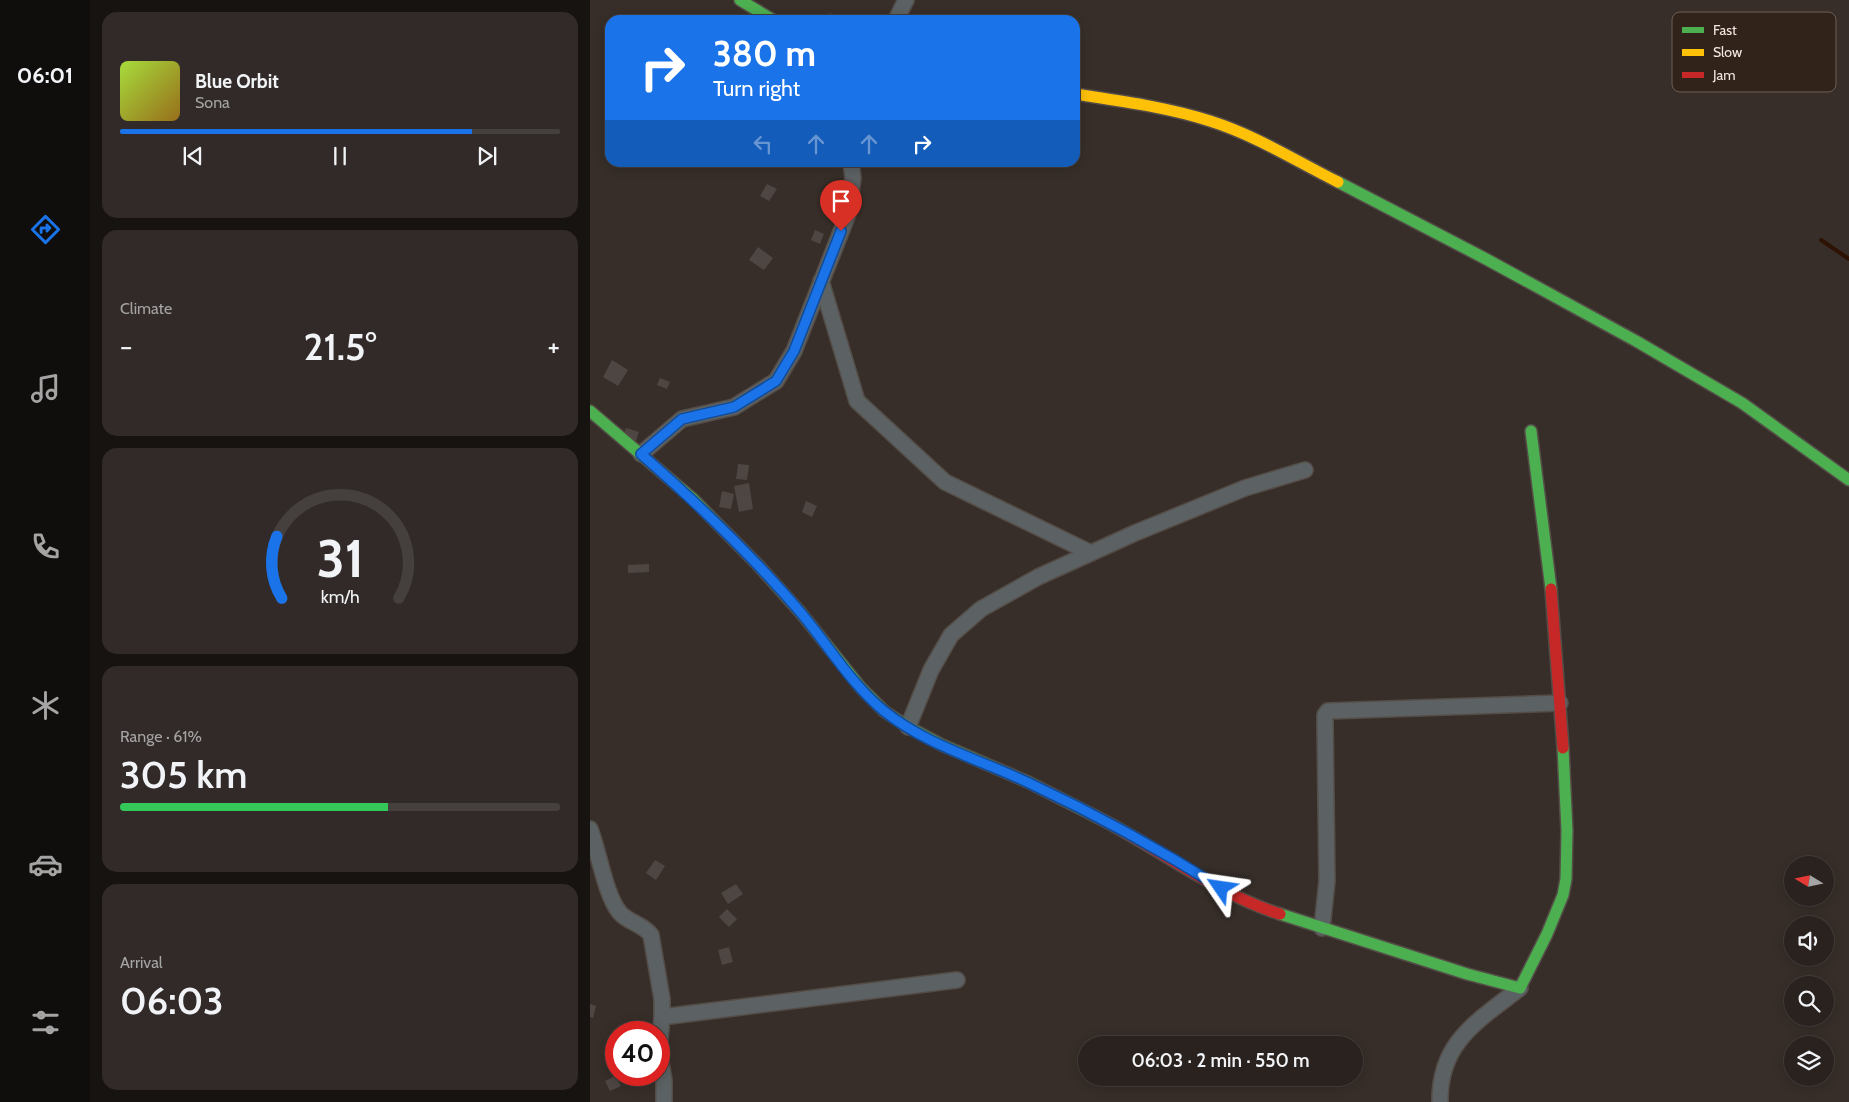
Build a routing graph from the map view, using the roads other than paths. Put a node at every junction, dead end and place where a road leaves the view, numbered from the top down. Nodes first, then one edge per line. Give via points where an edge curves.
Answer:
1 (740, 0) edge
2 (906, 0) edge
3 (765, 15) edge
4 (898, 15) edge
5 (1080, 95) edge
6 (852, 167) edge
7 (821, 281) junction
8 (590, 411) edge
9 (1531, 431) dead end
10 (641, 454) junction
11 (1305, 470) dead end
12 (1849, 480) edge
13 (1091, 553) junction
14 (1560, 703) junction
15 (908, 727) junction
16 (590, 829) edge
17 (1322, 928) junction
18 (957, 980) dead end
19 (1520, 988) junction
20 (662, 1017) junction
21 (664, 1102) edge
22 (1440, 1102) edge

1 - 3 street
2 - 4 street
5 - 12 street via 1173,110 1248,136 1478,254 1636,341 1742,403
6 - 7 street via 848,214
7 - 10 street via 794,351 776,381 734,407 682,419
7 - 13 street via 856,401 944,482
8 - 10 street
9 - 14 street via 1552,595
10 - 15 street via 693,499 758,565 861,688 884,711
11 - 13 street via 1245,488
13 - 15 street via 1038,577 982,609 951,635 931,670
14 - 17 street via 1335,709 1326,713 1327,881
14 - 19 street via 1567,831 1566,879 1556,914
15 - 17 street via 1129,833 1234,896
16 - 20 street via 601,869 619,912 646,928 651,935
17 - 19 street
18 - 20 street
19 - 22 street via 1474,1023 1456,1043 1444,1067
20 - 21 street via 659,1051

